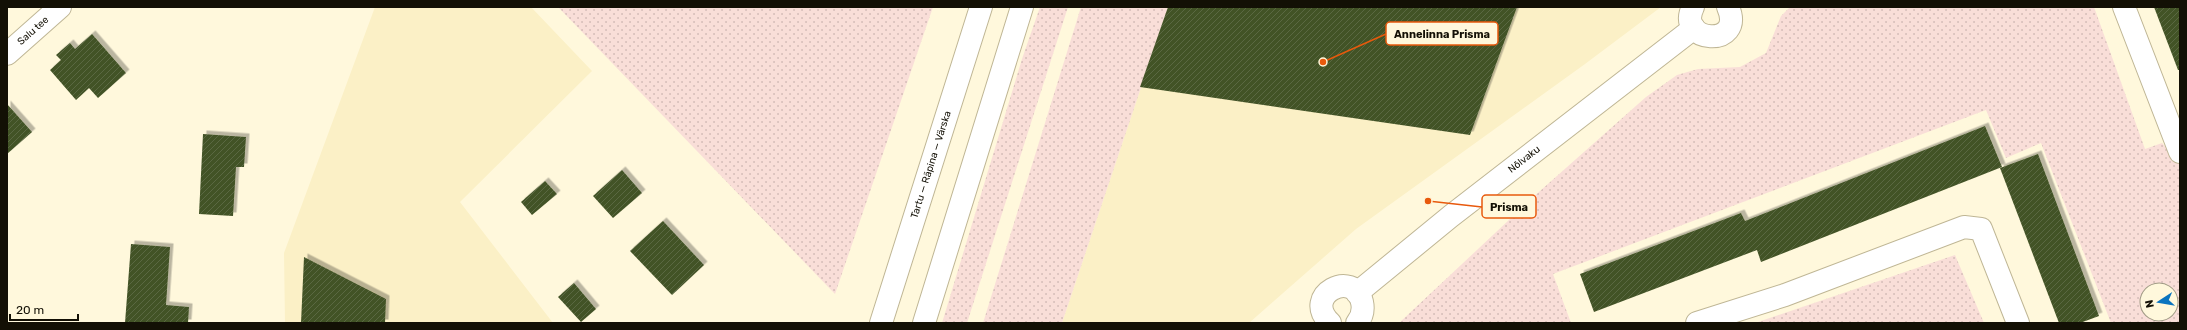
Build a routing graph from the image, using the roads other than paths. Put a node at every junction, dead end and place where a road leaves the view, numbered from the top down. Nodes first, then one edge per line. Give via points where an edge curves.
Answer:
1 (60, 7) edge
2 (980, 7) edge
3 (1022, 7) edge
4 (1693, 7) edge
5 (1728, 7) edge
6 (2124, 7) edge
7 (1694, 28) junction
8 (7, 54) edge
9 (2180, 152) edge
10 (1357, 293) junction
11 (1325, 322) edge
12 (881, 323) edge
13 (924, 323) edge
14 (1357, 323) edge
15 (1697, 323) edge
16 (2018, 323) edge

1 - 8 street, Salu tee
2 - 12 street, Tartu — Räpina — Värska
3 - 13 street
4 - 7 street via 1690,17
5 - 7 street via 1730,23 1724,34 1706,37
6 - 9 street
7 - 10 street, Nõlvaku via 1450,216
10 - 11 street via 1346,286 1328,291 1322,307
10 - 14 street via 1363,309
15 - 16 street via 1785,295 1964,227 1981,229

